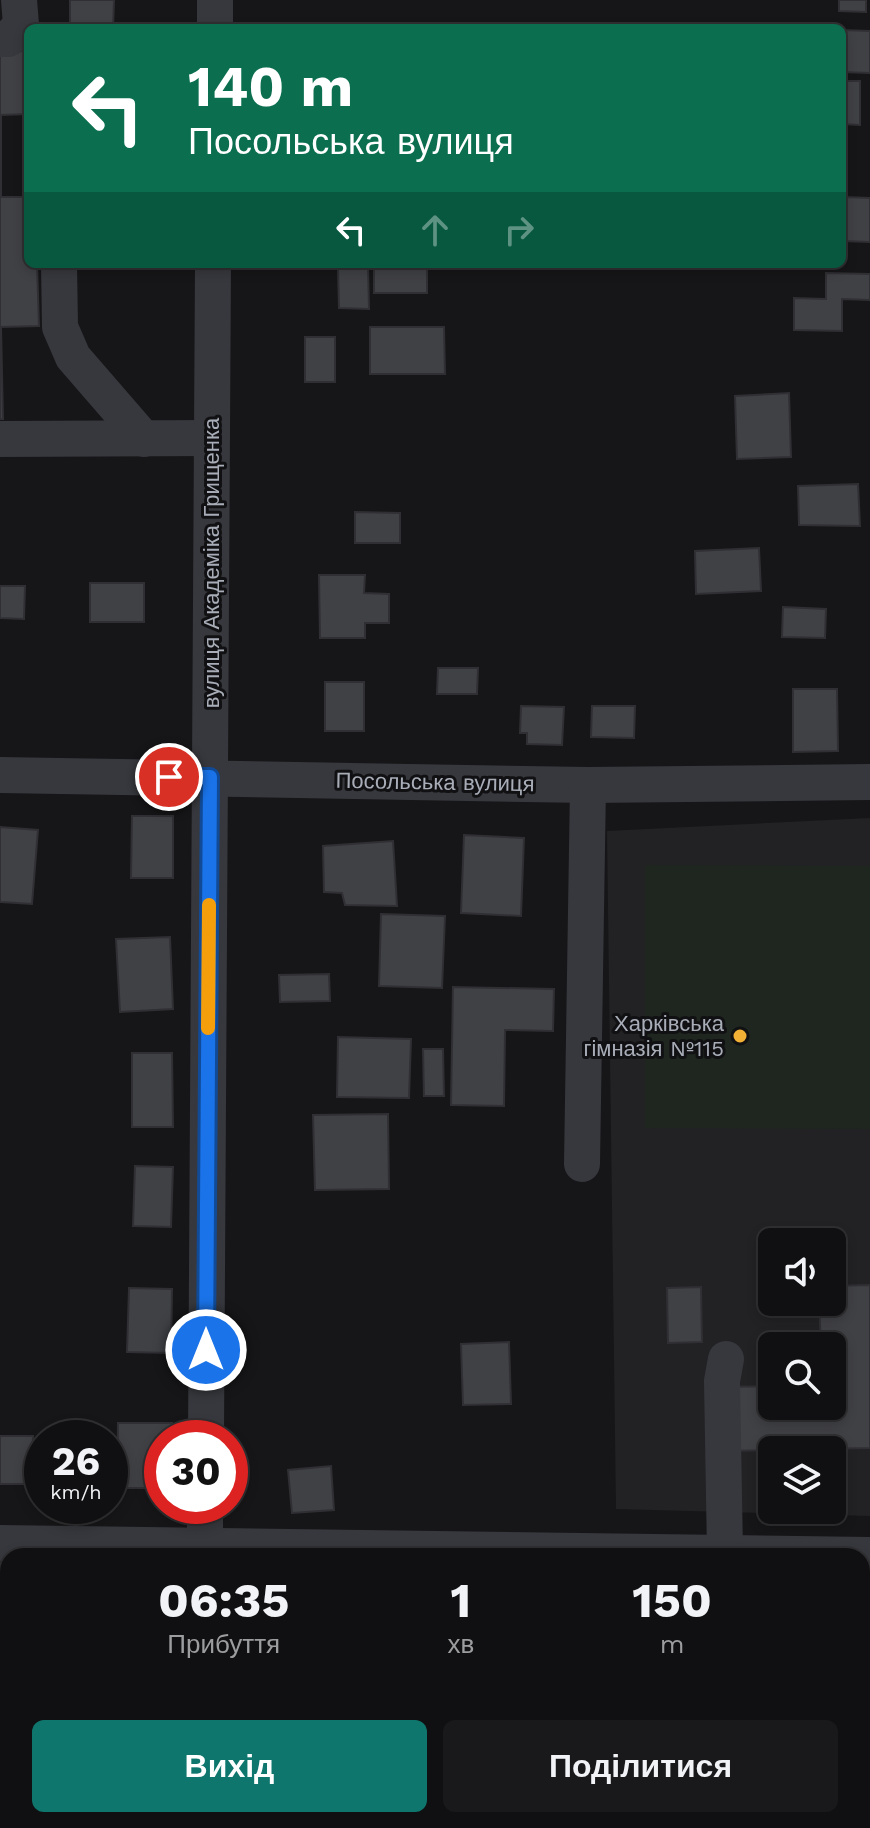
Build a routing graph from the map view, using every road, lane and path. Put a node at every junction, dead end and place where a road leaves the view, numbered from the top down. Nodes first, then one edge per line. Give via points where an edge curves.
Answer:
1 (19, 0) edge
2 (215, 0) edge
3 (215, 24) edge
4 (0, 39) edge
5 (59, 268) edge
6 (213, 268) edge
7 (212, 438) junction
8 (0, 439) edge
9 (144, 439) junction
10 (0, 775) edge
11 (210, 777) junction
12 (870, 782) edge
13 (588, 785) junction
14 (582, 1164) dead end
15 (726, 1359) dead end
16 (206, 1420) edge
17 (205, 1524) edge
18 (0, 1543) edge
19 (128, 1548) edge
20 (205, 1548) edge
21 (725, 1548) edge

1 - 4 street via 21,25 8,39
2 - 3 street
5 - 9 street via 60,327 73,357
6 - 7 street, вулиця Академіка Грищенка
7 - 9 street
7 - 11 street, вулиця Академіка Грищенка
8 - 9 street
10 - 11 street, Посольська вулиця
11 - 13 street, Посольська вулиця
11 - 16 street, вулиця Академіка Грищенка
12 - 13 street, Посольська вулиця
13 - 14 street
15 - 21 street
17 - 20 street
18 - 19 street

